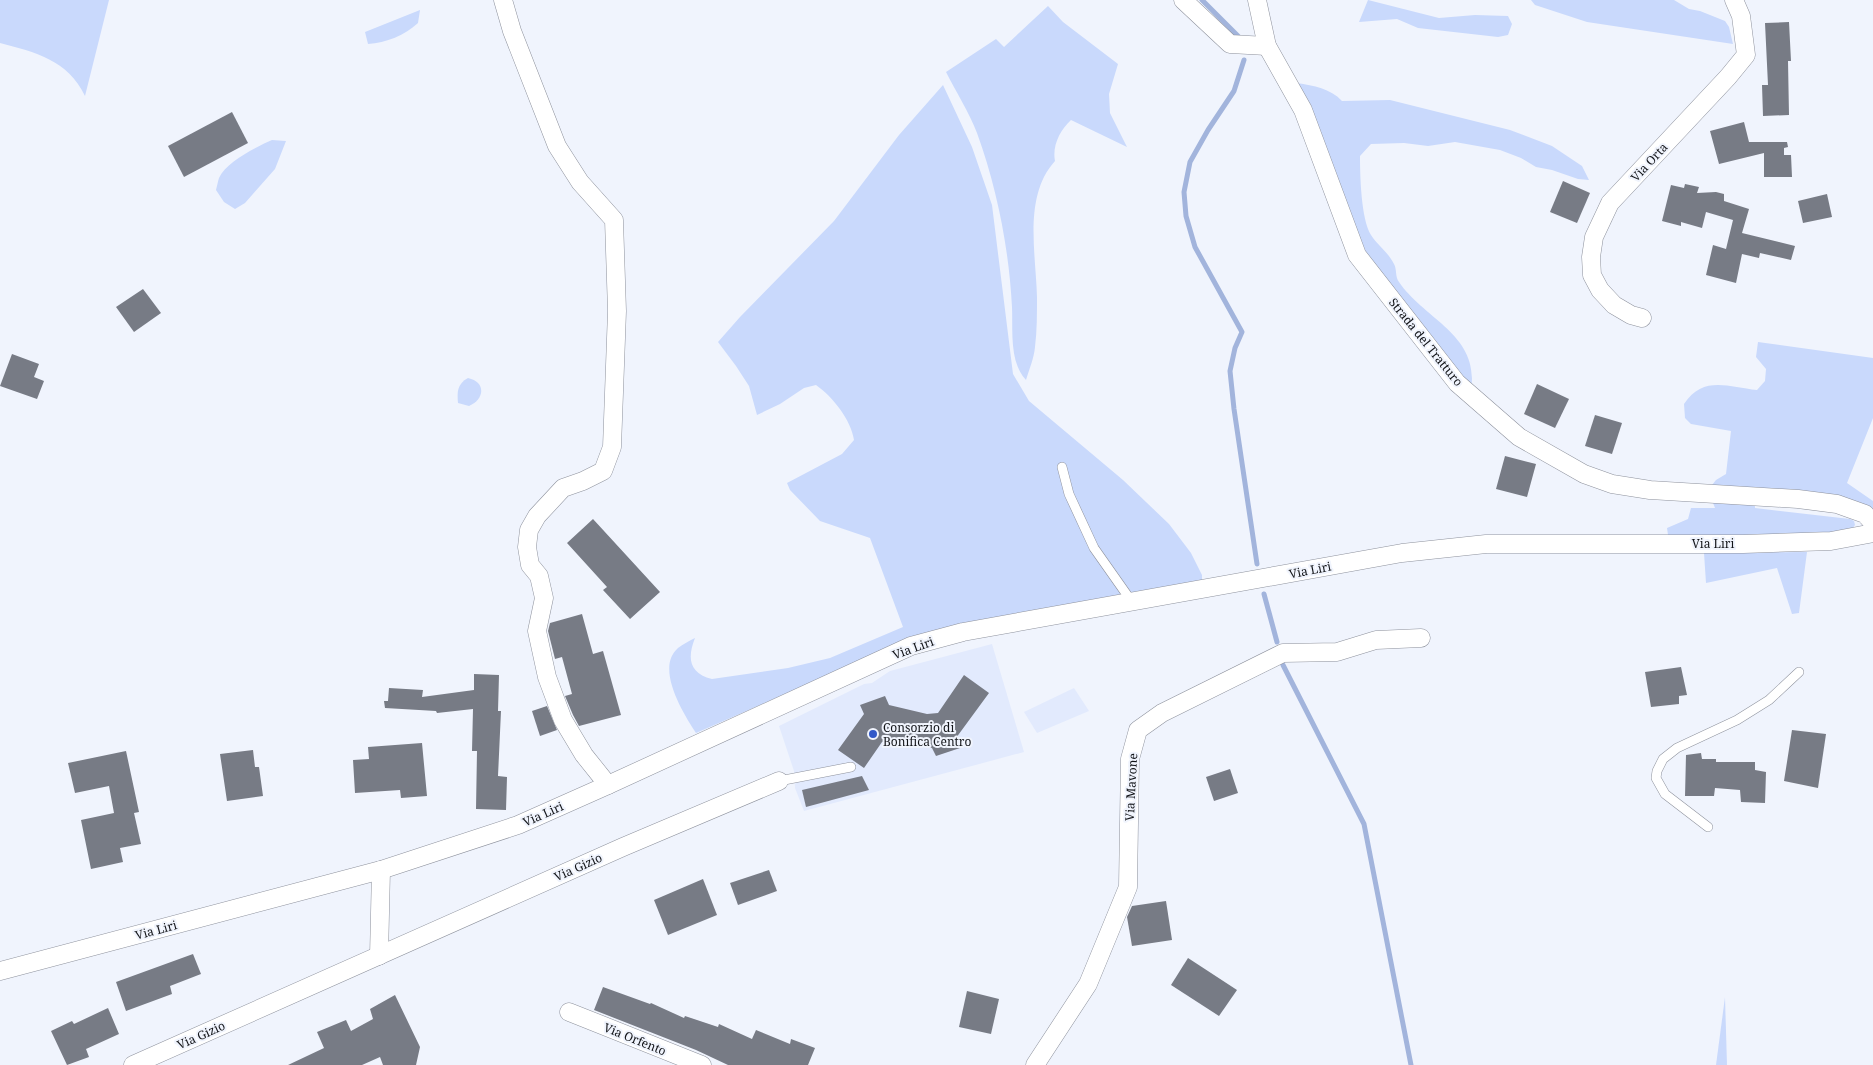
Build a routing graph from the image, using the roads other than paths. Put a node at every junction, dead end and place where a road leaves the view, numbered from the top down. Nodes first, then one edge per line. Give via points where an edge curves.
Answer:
1 (503, 0) edge
2 (1183, 0) edge
3 (1257, 0) edge
4 (1734, 0) edge
5 (1267, 46) junction
6 (1642, 318) dead end
7 (1062, 467) dead end
8 (1873, 523) edge
9 (1873, 533) edge
10 (1132, 602) junction
11 (1421, 638) dead end
12 (1799, 672) dead end
13 (851, 767) dead end
14 (779, 781) joint
15 (608, 785) junction
16 (1708, 827) dead end
17 (381, 870) junction
18 (379, 956) junction
19 (0, 971) edge
20 (569, 1012) dead end
21 (133, 1065) edge
22 (702, 1065) edge
23 (1035, 1065) edge

1 - 15 street via 557,146 580,182 614,220 617,311 612,447 603,471 563,488 537,516 529,530 527,547 530,565 539,576 544,598 536,631 547,676 563,720 584,755
2 - 5 street via 1230,44
3 - 5 street, Strada del Tratturo
4 - 6 street, Via Orta via 1741,16 1746,55 1610,203 1594,237 1592,275 1600,290 1614,305 1631,316
5 - 8 street, Strada del Tratturo via 1304,110 1357,255 1457,383 1519,437 1584,474 1612,484 1650,490 1837,504 1864,514
7 - 10 lane via 1069,494 1094,548
9 - 10 street, Via Liri via 1831,541 1773,543 1486,544 1402,553
10 - 15 street, Via Liri via 963,632 911,646
11 - 23 street, Via Mavone via 1376,640 1336,652 1283,652 1162,713 1138,730 1130,760 1128,887 1088,984
12 - 16 lane via 1769,700 1737,720 1677,748 1663,759 1656,778 1665,794
13 - 14 lane
14 - 18 street, Via Gizio
15 - 17 street, Via Liri via 518,824
17 - 18 street
17 - 19 street, Via Liri
18 - 21 street, Via Gizio
20 - 22 street, Via Orfento

